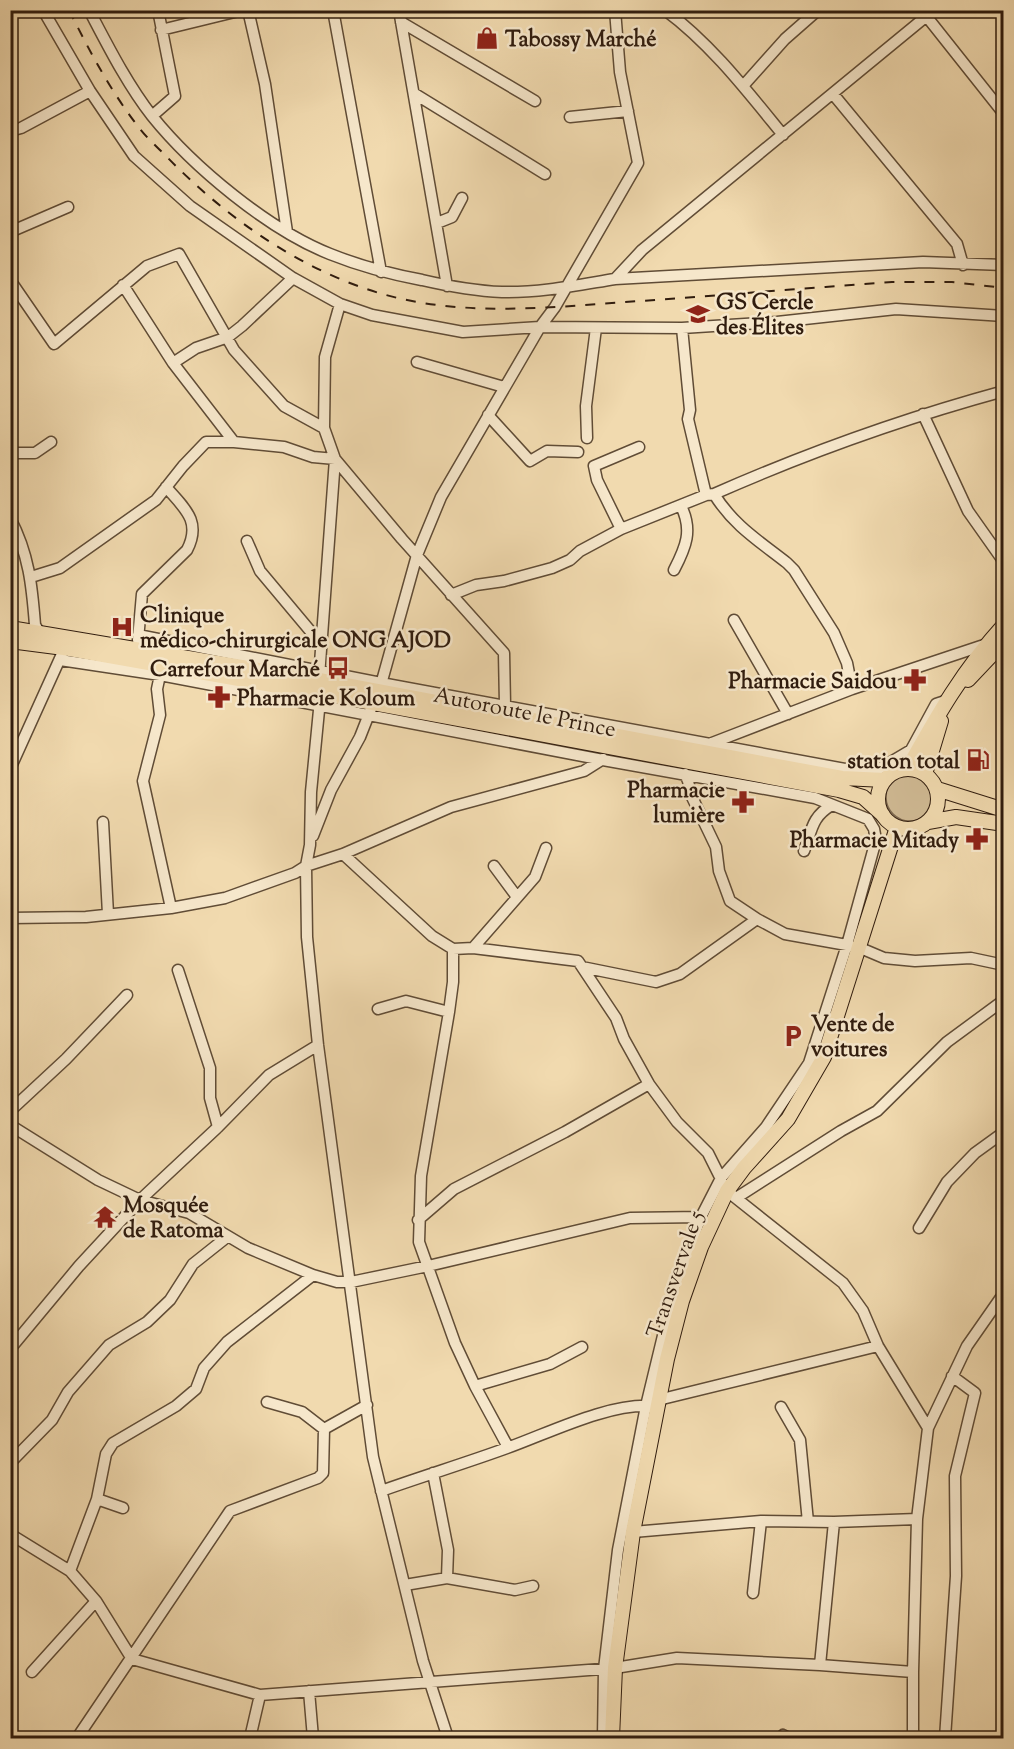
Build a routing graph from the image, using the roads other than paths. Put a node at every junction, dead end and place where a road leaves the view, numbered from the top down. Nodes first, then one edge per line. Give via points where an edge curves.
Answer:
1 (43, 10) edge
2 (89, 10) edge
3 (158, 10) edge
4 (243, 10) edge
5 (248, 10) edge
6 (333, 10) edge
7 (615, 10) edge
8 (665, 10) edge
9 (818, 10) edge
10 (930, 14) edge
11 (400, 16) edge
12 (161, 30) junction
13 (743, 86) junction
14 (90, 92) junction
15 (415, 94) junction
16 (833, 94) junction
17 (535, 101) dead end
18 (628, 111) junction
19 (1004, 114) edge
20 (152, 116) junction
21 (570, 117) dead end
22 (10, 131) edge
23 (783, 135) junction
24 (545, 174) dead end
25 (462, 198) dead end
26 (68, 207) dead end
27 (436, 223) junction
28 (10, 232) edge
29 (287, 232) junction
30 (963, 265) junction
31 (1004, 265) edge
32 (381, 272) junction
33 (293, 278) junction
34 (615, 279) junction
35 (10, 280) edge
36 (123, 285) junction
37 (447, 286) junction
38 (565, 287) junction
39 (340, 304) junction
40 (1004, 316) edge
41 (540, 327) junction
42 (596, 328) junction
43 (681, 328) junction
44 (228, 337) junction
45 (417, 362) dead end
46 (172, 363) junction
47 (504, 387) junction
48 (1004, 391) edge
49 (923, 414) junction
50 (488, 416) junction
51 (324, 428) junction
52 (587, 438) dead end
53 (51, 442) dead end
54 (234, 442) junction
55 (639, 447) dead end
56 (578, 452) dead end
57 (10, 453) edge
58 (335, 459) junction
59 (166, 487) junction
60 (710, 495) junction
61 (681, 506) junction
62 (10, 518) edge
63 (621, 529) junction
64 (247, 541) dead end
65 (417, 555) junction
66 (1004, 562) edge
67 (674, 570) dead end
68 (31, 577) junction
69 (451, 595) junction
70 (734, 620) dead end
71 (1004, 626) edge
72 (10, 628) edge
73 (39, 632) junction
74 (10, 641) edge
75 (138, 642) junction
76 (1004, 642) edge
77 (987, 644) junction
78 (322, 645) junction
79 (62, 654) junction
80 (160, 675) junction
81 (320, 688) junction
82 (852, 689) junction
83 (376, 698) junction
84 (945, 701) junction
85 (505, 705) junction
86 (788, 714) junction
87 (711, 743) junction
88 (605, 754) junction
89 (908, 768) junction
90 (10, 769) edge
91 (821, 769) junction
92 (685, 774) junction
93 (925, 774) junction
94 (739, 778) junction
95 (885, 780) junction
96 (937, 789) junction
97 (832, 805) junction
98 (1004, 810) edge
99 (883, 815) junction
100 (103, 822) dead end
101 (928, 822) junction
102 (1004, 824) edge
103 (897, 827) junction
104 (310, 845) junction
105 (546, 849) dead end
106 (804, 851) dead end
107 (343, 854) junction
108 (306, 866) junction
109 (494, 866) dead end
110 (518, 897) junction
111 (171, 908) junction
112 (108, 914) junction
113 (10, 918) edge
114 (757, 919) junction
115 (852, 946) junction
116 (473, 948) junction
117 (453, 949) junction
118 (1004, 965) edge
119 (582, 967) junction
120 (178, 970) dead end
121 (127, 995) dead end
122 (1004, 1000) edge
123 (378, 1009) dead end
124 (449, 1012) junction
125 (318, 1045) junction
126 (649, 1084) junction
127 (10, 1112) edge
128 (10, 1125) edge
129 (218, 1127) junction
130 (1004, 1132) edge
131 (728, 1189) junction
132 (140, 1200) junction
133 (701, 1217) junction
134 (418, 1220) junction
135 (919, 1228) dead end
136 (227, 1237) junction
137 (428, 1266) junction
138 (313, 1275) junction
139 (351, 1282) junction
140 (1004, 1293) edge
141 (878, 1346) junction
142 (582, 1347) dead end
143 (10, 1349) edge
144 (952, 1376) junction
145 (475, 1386) junction
146 (267, 1402) dead end
147 (654, 1404) junction
148 (367, 1405) junction
149 (781, 1407) dead end
150 (928, 1428) junction
151 (324, 1429) junction
152 (508, 1447) junction
153 (10, 1463) edge
154 (433, 1473) junction
155 (381, 1491) junction
156 (97, 1499) junction
157 (123, 1508) dead end
158 (917, 1519) junction
159 (761, 1521) junction
160 (808, 1521) junction
161 (834, 1522) junction
162 (633, 1532) junction
163 (10, 1534) edge
164 (70, 1571) junction
165 (447, 1578) junction
166 (405, 1585) junction
167 (533, 1586) dead end
168 (753, 1593) dead end
169 (96, 1601) junction
170 (132, 1659) junction
171 (820, 1665) junction
172 (609, 1669) junction
173 (32, 1672) dead end
174 (913, 1672) junction
175 (430, 1684) junction
176 (309, 1691) junction
177 (260, 1695) junction
178 (77, 1738) edge
179 (250, 1738) edge
180 (314, 1738) edge
181 (448, 1738) edge
182 (603, 1738) edge
183 (612, 1738) edge
184 (780, 1738) edge
185 (789, 1738) edge
186 (913, 1738) edge
187 (945, 1738) edge

1 - 14 street
2 - 20 street via 115,60
3 - 12 street
4 - 12 street
5 - 29 street via 265,84
6 - 32 street
7 - 18 street
8 - 13 street via 690,29
9 - 13 street via 785,39
10 - 16 street
10 - 19 street
11 - 15 street
11 - 17 street
12 - 20 street via 175,96
13 - 23 street
14 - 22 street
14 - 33 street via 134,156 190,206
15 - 24 street
15 - 27 street
16 - 23 street
16 - 30 street via 957,244
18 - 21 street
18 - 38 street via 638,163
20 - 29 street via 228,191
23 - 34 street via 642,250
25 - 27 street via 452,217
26 - 28 street
27 - 37 street
29 - 32 street via 328,254
30 - 31 street
30 - 34 street via 923,262
32 - 37 street
33 - 39 street
33 - 44 street
34 - 38 street
35 - 36 street via 54,344
36 - 44 street via 147,266 180,254
36 - 46 street
37 - 38 street via 503,292
38 - 41 street
39 - 41 street via 372,315 463,332
39 - 51 street via 325,357
40 - 43 street via 896,309
41 - 42 street
41 - 47 street
42 - 43 street
42 - 52 street via 586,406
43 - 60 street via 688,419
44 - 46 street via 196,348
44 - 51 street via 234,350 284,406
45 - 47 street
46 - 54 street
47 - 50 street
48 - 49 street
49 - 60 street via 774,467
49 - 66 street via 968,511
50 - 56 street via 530,461 547,452
50 - 65 street via 441,497
51 - 58 street
53 - 57 street via 35,453
54 - 58 street via 284,447 313,457
54 - 59 street via 206,442
55 - 63 street via 594,466
58 - 65 street
58 - 78 street
59 - 68 street via 156,500 60,568
59 - 75 street via 190,514 191,542 142,594
60 - 61 street
60 - 82 street via 739,526 794,570 834,633 847,663
61 - 63 street
61 - 67 street via 687,518 686,544
62 - 68 street via 22,541
63 - 69 street via 552,568 476,585
64 - 78 street via 260,571
65 - 69 street
65 - 83 street
68 - 73 street
69 - 85 street via 504,653
70 - 86 street
71 - 77 main road
72 - 73 main road, Autoroute le Prince
73 - 75 main road, Autoroute le Prince
74 - 79 main road, Autoroute le Prince
75 - 81 main road, Autoroute le Prince
76 - 93 main road via 962,686 942,719
77 - 82 street
77 - 84 main road
78 - 81 street
79 - 80 street
79 - 81 main road, Autoroute le Prince
79 - 90 street
80 - 81 street
80 - 111 street via 160,715 143,781
81 - 83 main road, Autoroute le Prince
81 - 83 street
81 - 104 street
82 - 86 street
83 - 85 street
83 - 88 main road, Autoroute le Prince
83 - 91 main road, Autoroute le Prince
83 - 104 street via 331,790
84 - 89 main road
84 - 91 street via 936,704 911,750 874,772
85 - 87 street
86 - 87 street
87 - 91 street
88 - 92 street
88 - 94 main road, Autoroute le Prince
88 - 107 street via 584,771 451,807
89 - 93 main road
89 - 95 main road
91 - 95 main road, Autoroute le Prince via 842,778
92 - 94 street
92 - 114 street via 716,847 719,871 730,901
93 - 96 main road
94 - 97 street
94 - 99 main road, Autoroute le Prince via 839,790 863,797
95 - 99 main road via 878,797
96 - 98 main road
96 - 101 main road via 938,807
97 - 106 street via 820,812
97 - 115 street via 868,819 876,840
99 - 103 main road
100 - 112 street
101 - 102 main road via 956,817
101 - 103 main road via 913,829
103 - 115 main road, Transvervale 5
104 - 108 street
105 - 110 street via 535,877
107 - 108 street
107 - 117 street via 432,936
108 - 111 street via 225,898
108 - 125 street via 307,937
109 - 110 street
110 - 116 street
111 - 112 street
112 - 113 street
114 - 115 street via 785,934
114 - 119 street via 680,974 656,982
115 - 118 street via 884,958 971,958
115 - 131 main road, Transvervale 5 via 824,1057 788,1119
116 - 117 street
116 - 119 street via 578,962
117 - 124 street
119 - 126 street via 616,1018
120 - 129 street via 210,1068 210,1098
121 - 127 street
122 - 131 street via 947,1042 877,1111
123 - 124 street via 406,1001
124 - 134 street via 421,1176
125 - 129 street via 269,1075
125 - 139 street
126 - 131 street via 677,1122 708,1154
126 - 134 street via 454,1189
128 - 132 street via 98,1180
129 - 132 street
130 - 135 street via 975,1153 947,1182
131 - 133 street
131 - 141 street via 843,1284 863,1311
131 - 147 main road, Transvervale 5 via 682,1301
132 - 136 street via 189,1214
132 - 143 street
133 - 137 street via 630,1218
133 - 147 street via 675,1286
134 - 137 street via 418,1242
136 - 138 street
136 - 153 street via 193,1264 170,1300 147,1322 109,1345 68,1392 52,1420
137 - 139 street
137 - 145 street
138 - 139 street
138 - 156 street via 227,1342 204,1368 196,1389 176,1406 113,1443 106,1454
139 - 148 street
140 - 144 street via 967,1346
141 - 147 street
141 - 150 street
142 - 145 street via 550,1364
144 - 150 street
144 - 187 street via 975,1393 955,1476 956,1576
145 - 152 street
146 - 151 street via 302,1412
147 - 152 street via 602,1414
147 - 162 main road, Transvervale 5
147 - 172 street via 618,1550
148 - 151 street
148 - 155 street
149 - 160 street via 801,1440
150 - 158 street
151 - 170 street via 323,1473 318,1479 230,1511
152 - 154 street
154 - 155 street
154 - 165 street via 448,1550
155 - 166 street
156 - 157 street
156 - 164 street
158 - 161 street
158 - 174 street
159 - 160 street
159 - 162 street
159 - 168 street
160 - 161 street
161 - 171 street
162 - 172 main road, Transvervale 5
163 - 164 street
164 - 169 street
165 - 166 street
165 - 167 street via 515,1590
166 - 175 street
169 - 170 street
169 - 173 street
170 - 177 street
170 - 178 street
171 - 172 street via 677,1658
171 - 174 street
172 - 175 street
172 - 182 street
172 - 183 main road, Transvervale 5
174 - 186 street
175 - 176 street
175 - 181 street
176 - 177 street
176 - 180 street
177 - 179 street
184 - 185 street

